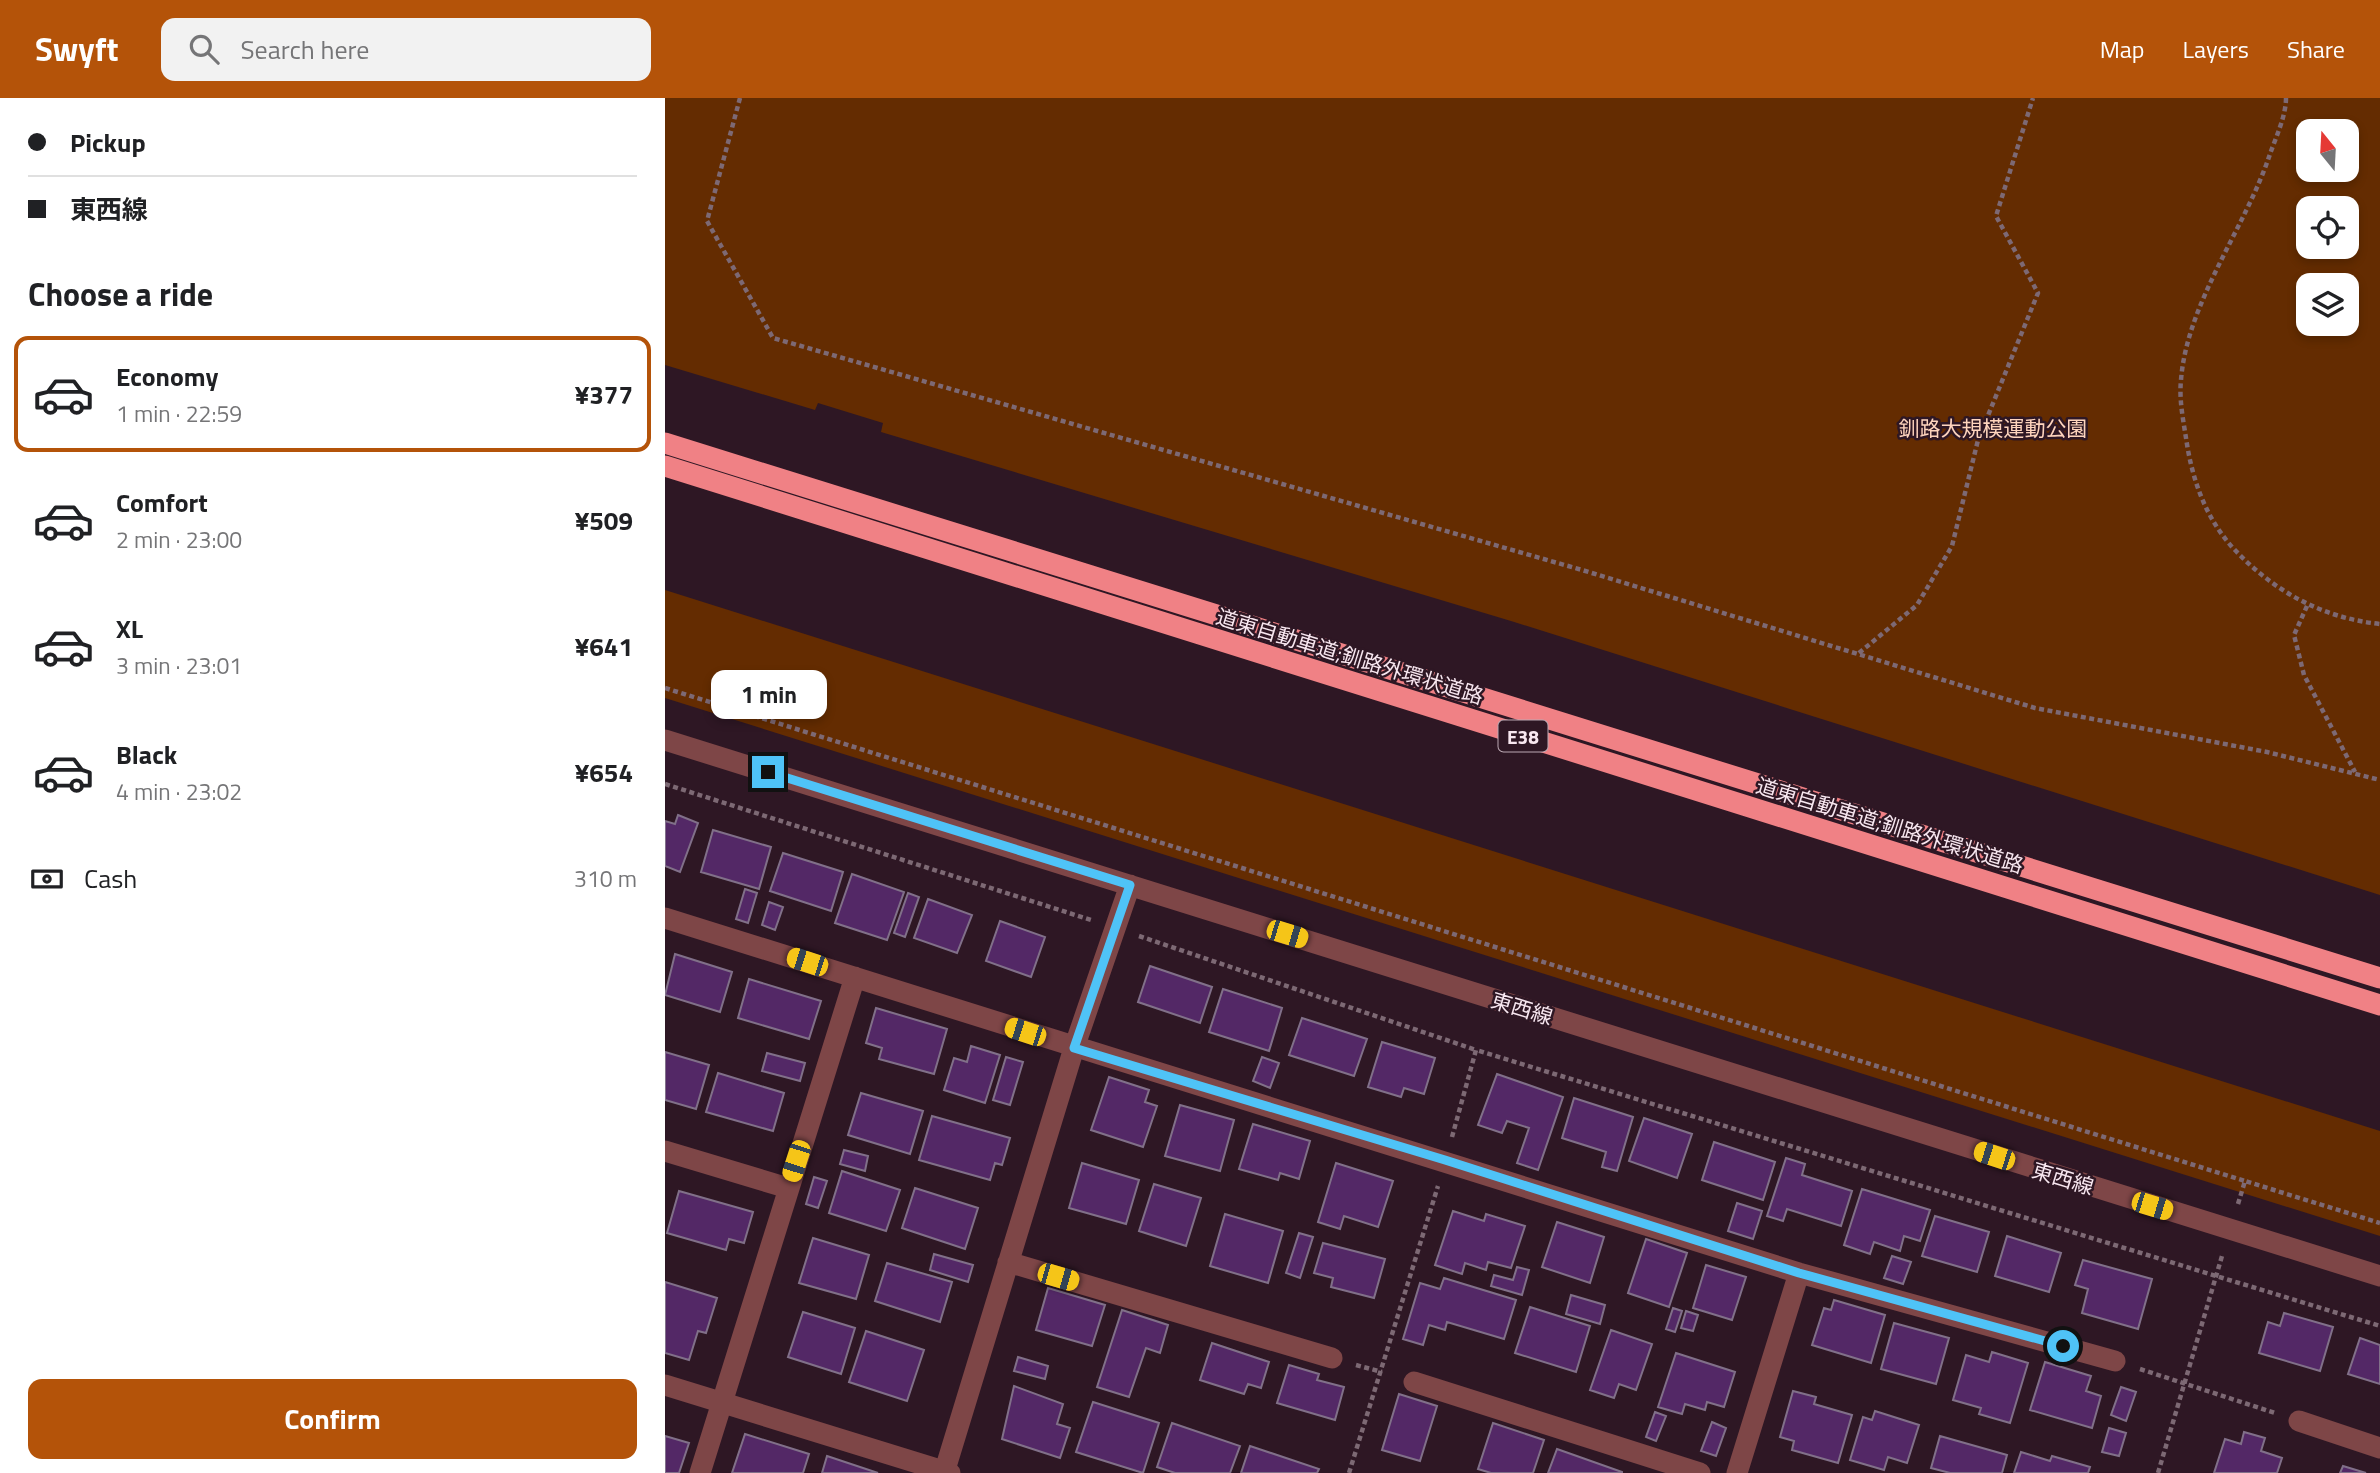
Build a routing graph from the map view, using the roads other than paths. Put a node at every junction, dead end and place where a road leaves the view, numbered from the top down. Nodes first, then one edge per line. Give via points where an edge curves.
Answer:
1 (665, 443) edge
2 (665, 466) edge
3 (665, 740) edge
4 (1130, 885) junction
5 (665, 918) edge
6 (855, 977) junction
7 (2380, 978) edge
8 (2380, 1005) edge
9 (1074, 1048) junction
10 (665, 1151) edge
11 (787, 1188) junction
12 (1008, 1262) junction
13 (1799, 1273) junction
14 (2380, 1276) edge
15 (1332, 1358) road end
16 (2115, 1361) road end
17 (1414, 1382) road end
18 (665, 1385) edge
19 (722, 1402) junction
20 (2299, 1421) road end
21 (2380, 1448) edge
22 (947, 1472) edge
23 (700, 1473) edge
24 (1700, 1473) edge
25 (1737, 1473) edge

1 - 7 highway, 道東自動車道;釧路外環状道路 / E38
2 - 8 highway, 道東自動車道;釧路外環状道路 / E38
3 - 4 street, 東西線
4 - 9 street
4 - 14 street, 東西線
5 - 6 street
6 - 9 street
6 - 11 street
9 - 12 street
9 - 13 street
10 - 11 street
11 - 19 street
12 - 15 street
12 - 22 street
13 - 16 street
13 - 25 street
17 - 24 street
18 - 19 street
19 - 22 street
19 - 23 street
20 - 21 street

